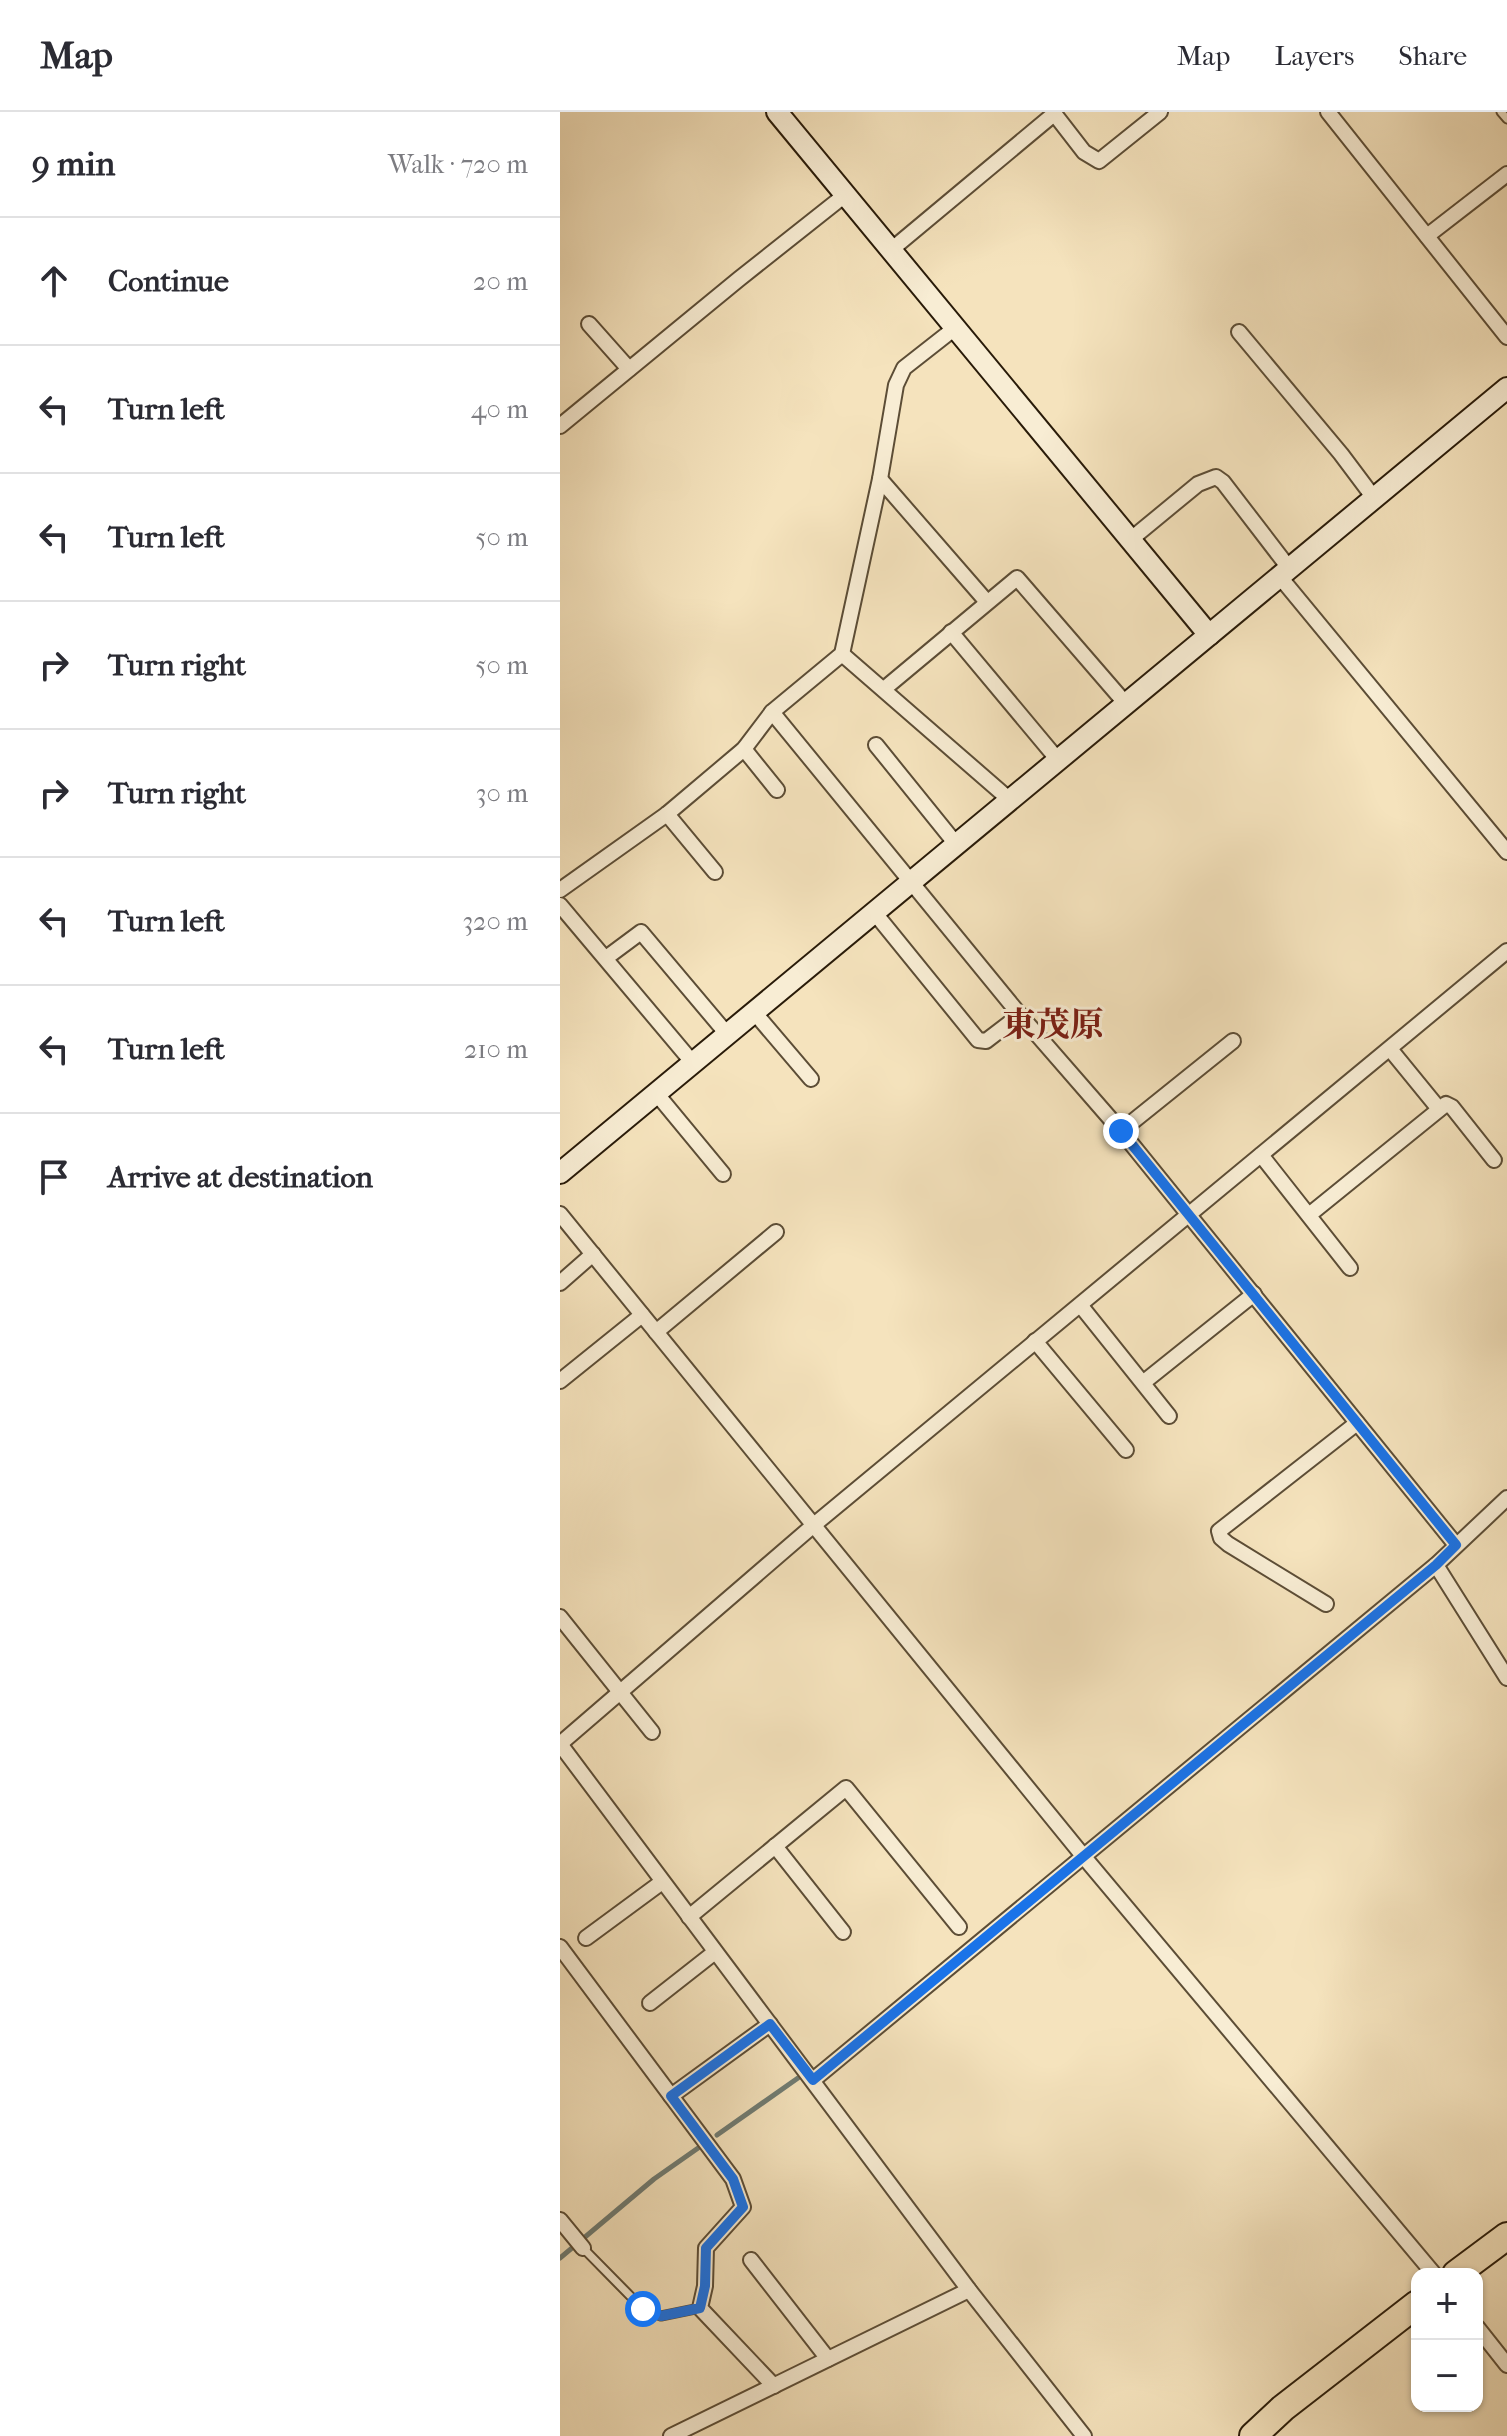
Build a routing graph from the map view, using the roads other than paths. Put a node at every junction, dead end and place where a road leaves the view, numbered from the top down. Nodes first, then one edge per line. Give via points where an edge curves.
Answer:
1 (777, 112) edge
2 (1160, 112) edge
3 (1328, 112) edge
4 (1501, 112) edge
5 (1054, 113) edge
6 (1507, 119) edge
7 (1507, 174) edge
8 (845, 195) junction
9 (1427, 236) junction
10 (891, 250) junction
11 (589, 324) dead end
12 (955, 328) junction
13 (1239, 332) dead end
14 (1507, 337) edge
15 (629, 369) junction
16 (1507, 388) edge
17 (560, 426) edge
18 (880, 479) junction
19 (1374, 498) junction
20 (1130, 540) junction
21 (1285, 572) junction
22 (987, 602) junction
23 (951, 632) junction
24 (1209, 635) junction
25 (842, 654) junction
26 (884, 689) junction
27 (1126, 704) junction
28 (772, 712) junction
29 (876, 745) dead end
30 (744, 749) junction
31 (1058, 760) junction
32 (777, 790) dead end
33 (1010, 800) junction
34 (667, 814) junction
35 (956, 844) junction
36 (1507, 852) edge
37 (715, 872) dead end
38 (912, 881) junction
39 (560, 890) edge
40 (560, 905) edge
41 (874, 912) junction
42 (1507, 951) edge
43 (606, 958) junction
44 (754, 1012) junction
45 (1020, 1015) junction
46 (727, 1034) junction
47 (1233, 1041) dead end
48 (1390, 1049) junction
49 (693, 1063) junction
50 (811, 1079) dead end
51 (656, 1093) junction
52 (1439, 1109) junction
53 (1121, 1131) junction
54 (1261, 1155) junction
55 (1494, 1160) dead end
56 (560, 1173) edge
57 (723, 1174) dead end
58 (560, 1214) edge
59 (1188, 1214) junction
60 (1309, 1215) junction
61 (776, 1232) dead end
62 (593, 1254) junction
63 (1350, 1268) dead end
64 (560, 1283) edge
65 (1254, 1294) junction
66 (1081, 1306) junction
67 (642, 1315) junction
68 (656, 1332) junction
69 (1035, 1341) junction
70 (560, 1381) edge
71 (1144, 1382) junction
72 (1169, 1416) dead end
73 (1357, 1423) junction
74 (1126, 1450) dead end
75 (1507, 1498) edge
76 (815, 1524) junction
77 (1456, 1545) junction
78 (1436, 1565) junction
79 (1326, 1604) dead end
80 (560, 1617) edge
81 (1507, 1678) edge
82 (620, 1692) junction
83 (652, 1732) dead end
84 (561, 1749) edge
85 (775, 1846) junction
86 (1084, 1857) junction
87 (662, 1882) junction
88 (689, 1917) junction
89 (959, 1927) dead end
90 (843, 1932) dead end
91 (586, 1938) dead end
92 (560, 1947) edge
93 (715, 1952) junction
94 (650, 2003) dead end
95 (770, 2024) junction
96 (813, 2080) junction
97 (671, 2096) junction
98 (560, 2220) edge
99 (1507, 2236) edge
100 (580, 2244) joint
101 (751, 2260) dead end
102 (1429, 2268) edge
103 (1464, 2268) edge
104 (969, 2290) junction
105 (700, 2308) junction
106 (1411, 2309) edge
107 (1483, 2335) edge
108 (828, 2359) junction
109 (1507, 2365) edge
110 (774, 2386) junction
111 (671, 2436) edge
112 (1084, 2436) edge
113 (1253, 2436) edge

1 - 8 street
2 - 5 street via 1099,161 1084,152
3 - 9 street
4 - 6 lane
5 - 10 street
7 - 9 street
8 - 10 street
8 - 15 street
9 - 14 street
10 - 12 street
11 - 15 street
12 - 18 street via 904,368 896,385
12 - 20 street
13 - 19 street
15 - 17 street
16 - 19 street
18 - 22 street
18 - 25 street
19 - 21 street
20 - 21 street via 1198,484 1216,477
20 - 24 street
21 - 24 street
21 - 36 street
22 - 23 street
22 - 27 street via 1017,578
23 - 26 street
23 - 31 street
24 - 27 street
25 - 26 street
25 - 28 street
26 - 33 street
27 - 31 street
28 - 30 street
28 - 38 street
29 - 35 street
30 - 32 street
30 - 34 street
31 - 33 street
33 - 35 street
34 - 37 street
34 - 39 street
35 - 38 street
38 - 41 street
38 - 45 street
40 - 43 street
41 - 44 street
41 - 45 street via 978,1040 986,1041
42 - 48 street
43 - 46 street via 641,932
43 - 49 street
44 - 46 street
44 - 50 street
45 - 53 street
46 - 49 street
47 - 53 street
48 - 52 street
48 - 54 street
49 - 51 street
51 - 56 street
51 - 57 street
52 - 55 street via 1452,1107
52 - 60 street
53 - 59 street
54 - 59 street
54 - 60 street
58 - 62 street
59 - 65 street
59 - 66 street
60 - 63 street
61 - 68 street
62 - 64 street
62 - 67 street
65 - 71 street
65 - 73 street
66 - 69 street
66 - 71 street
67 - 68 street
67 - 70 street
68 - 76 street
69 - 74 street
69 - 76 street
71 - 72 street
73 - 77 street
73 - 79 street via 1219,1531 1228,1544
75 - 77 street
76 - 82 street
76 - 86 street
77 - 78 street
78 - 81 street
78 - 86 street
80 - 82 street
82 - 83 street
82 - 84 street
84 - 87 street
85 - 88 street
85 - 89 street via 846,1788
85 - 90 street
86 - 96 street
86 - 102 street
87 - 88 street
87 - 91 street
88 - 93 street
92 - 97 street
93 - 94 street
93 - 95 street
95 - 96 street
95 - 97 street
96 - 104 street
97 - 105 street via 733,2179 743,2207 706,2248
98 - 100 street
99 - 103 highway
100 - 105 lane via 643,2309 661,2316
101 - 108 street
104 - 108 street
104 - 112 street
105 - 110 street
106 - 113 highway
107 - 109 street
108 - 110 street
110 - 111 street

